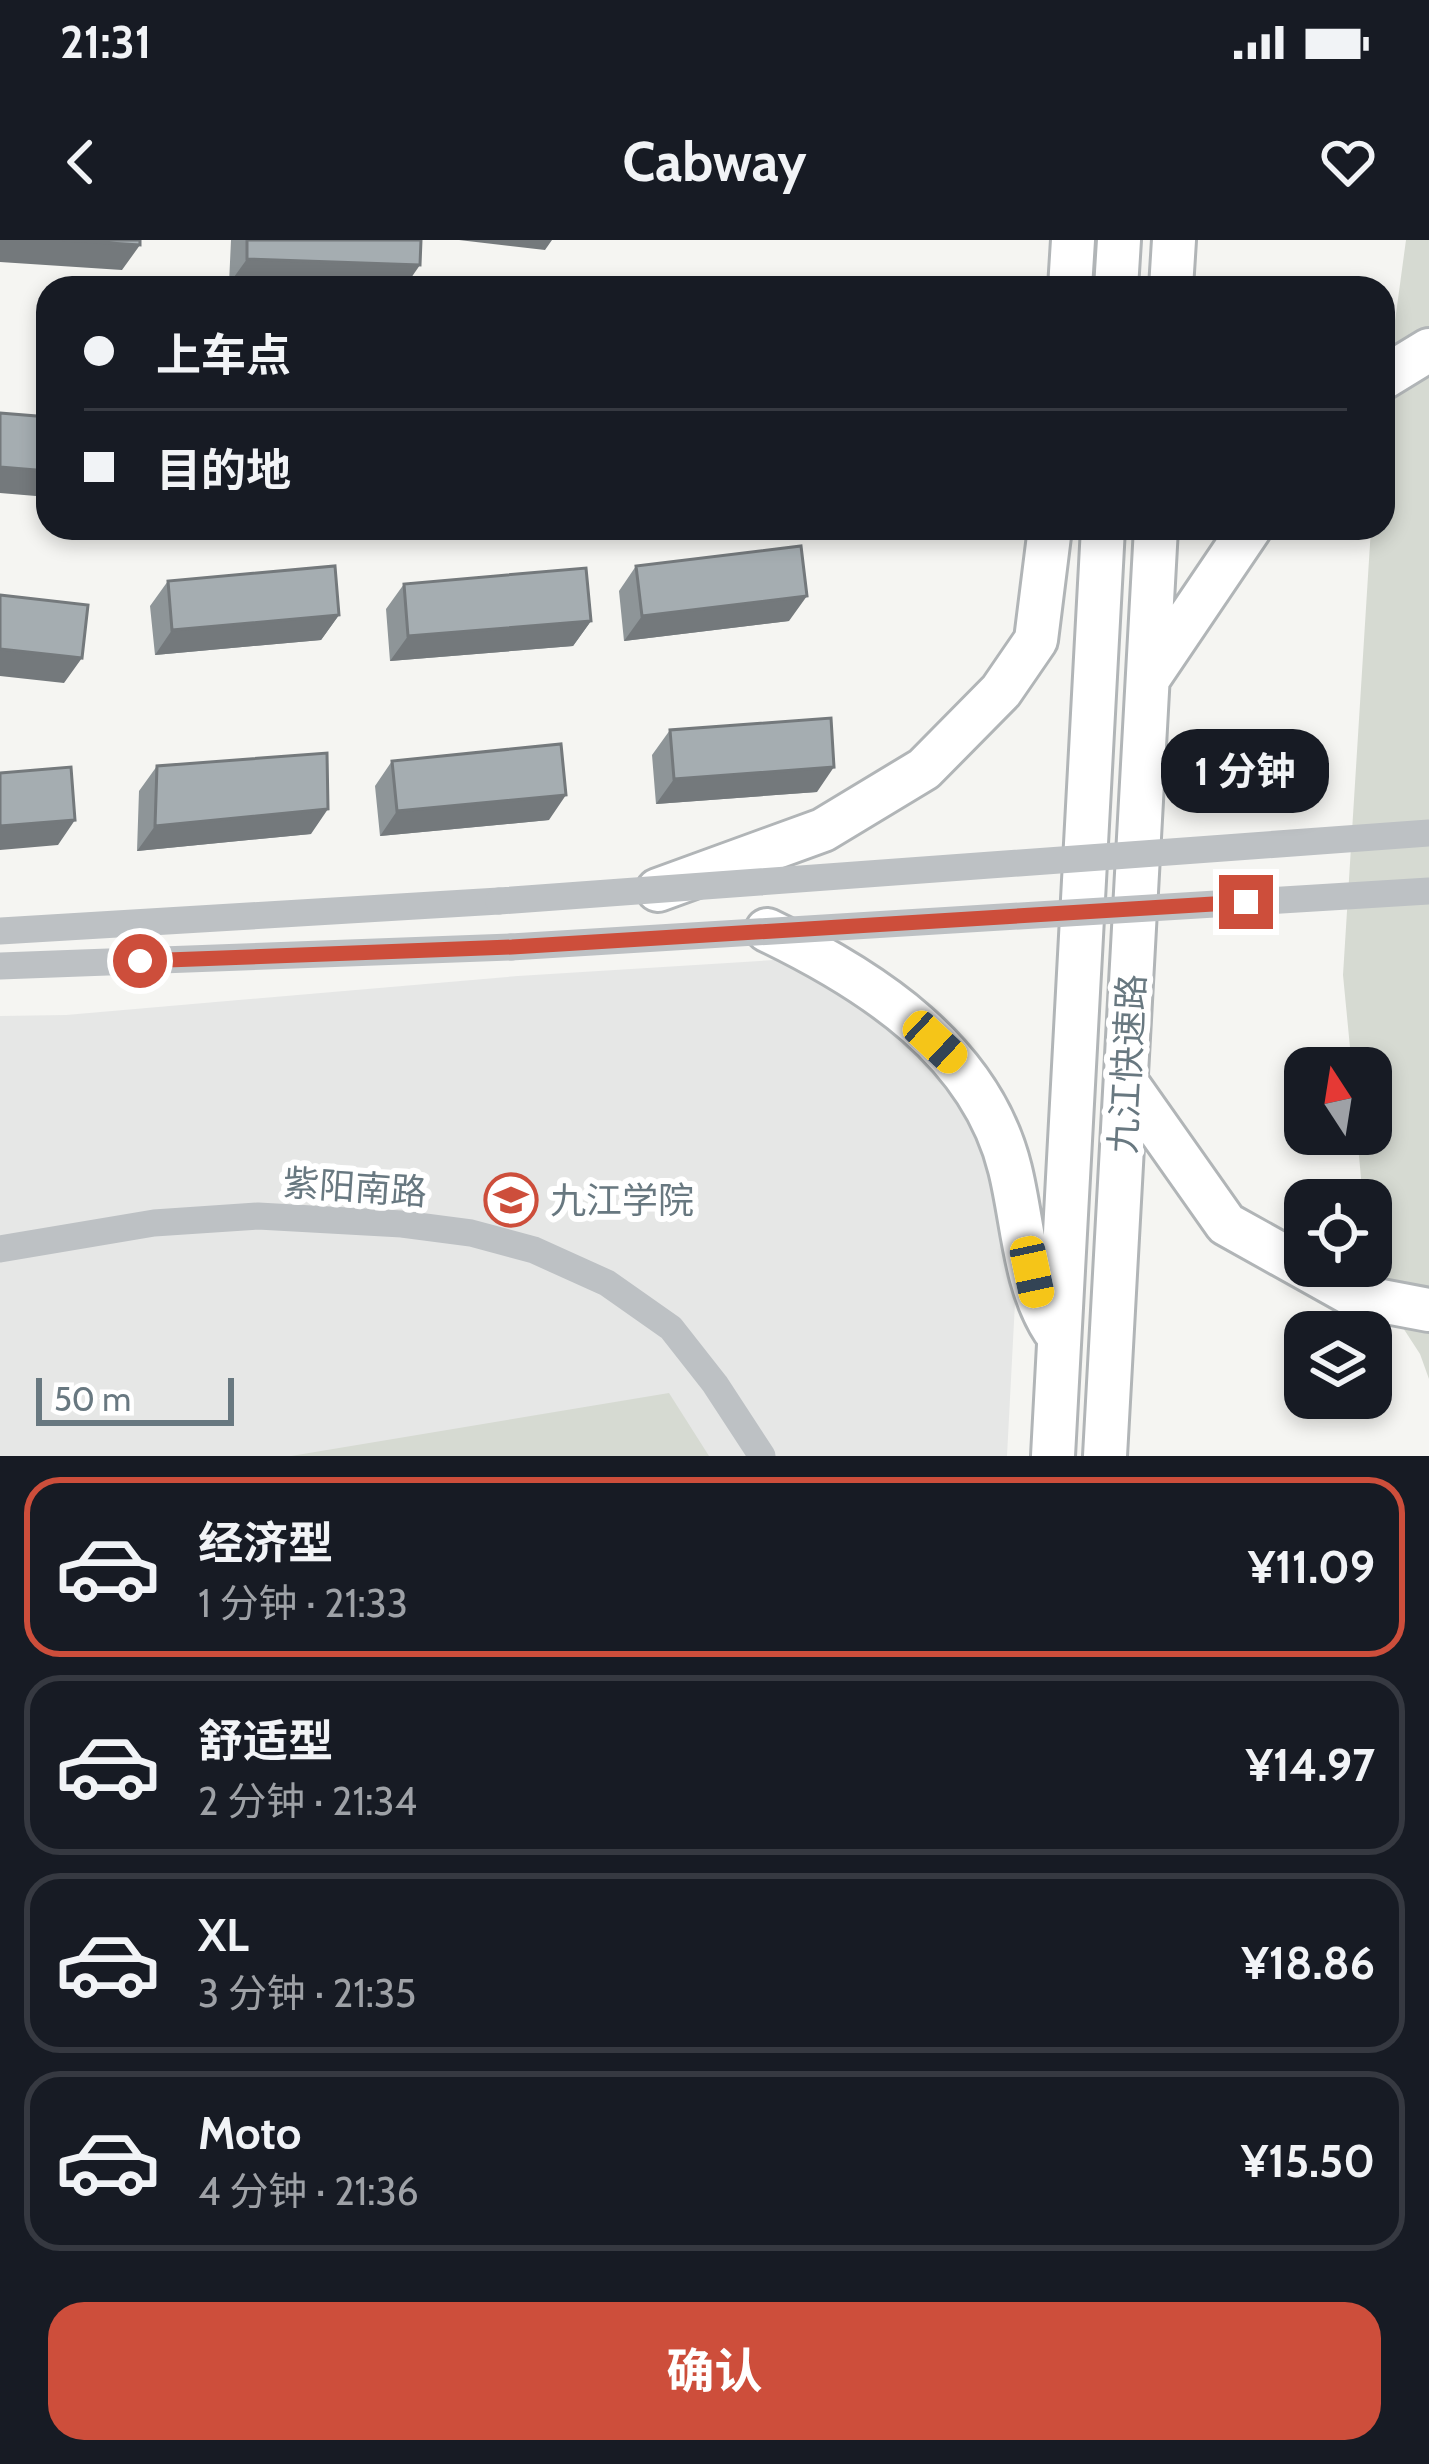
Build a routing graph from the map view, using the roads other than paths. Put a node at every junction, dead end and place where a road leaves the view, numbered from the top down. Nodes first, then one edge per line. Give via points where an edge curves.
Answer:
1 (1073, 240) edge
2 (1119, 240) edge
3 (1174, 240) edge
4 (1071, 276) edge
5 (1118, 276) edge
6 (1172, 276) edge
7 (1429, 350) edge
8 (1395, 371) edge
9 (1048, 540) edge
10 (1102, 540) edge
11 (1155, 540) edge
12 (1242, 540) edge
13 (1147, 680) junction
14 (1429, 833) edge
15 (658, 890) junction
16 (1429, 891) edge
17 (767, 930) junction
18 (0, 932) edge
19 (0, 966) edge
20 (1126, 1082) junction
21 (0, 1249) edge
22 (1429, 1310) edge
23 (1059, 1338) junction
24 (762, 1456) edge
25 (1053, 1456) edge
26 (1105, 1456) edge

1 - 4 highway
2 - 5 highway
3 - 6 highway
7 - 8 highway
9 - 15 highway via 1036,640 1001,691 924,769 823,830
10 - 23 highway, 九江快速路
11 - 13 highway, 九江快速路
12 - 13 highway
13 - 20 highway, 九江快速路
14 - 15 street, bridge
15 - 18 street, bridge
16 - 17 street, bridge
17 - 19 street, bridge
17 - 23 highway via 910,1018 960,1065 987,1106 1009,1165 1040,1308
20 - 22 highway via 1226,1224 1354,1295
20 - 26 highway, 九江快速路
21 - 24 street, 紫阳南路 via 154,1223 258,1216 403,1224 534,1250 607,1283 671,1328
23 - 25 highway, 九江快速路

